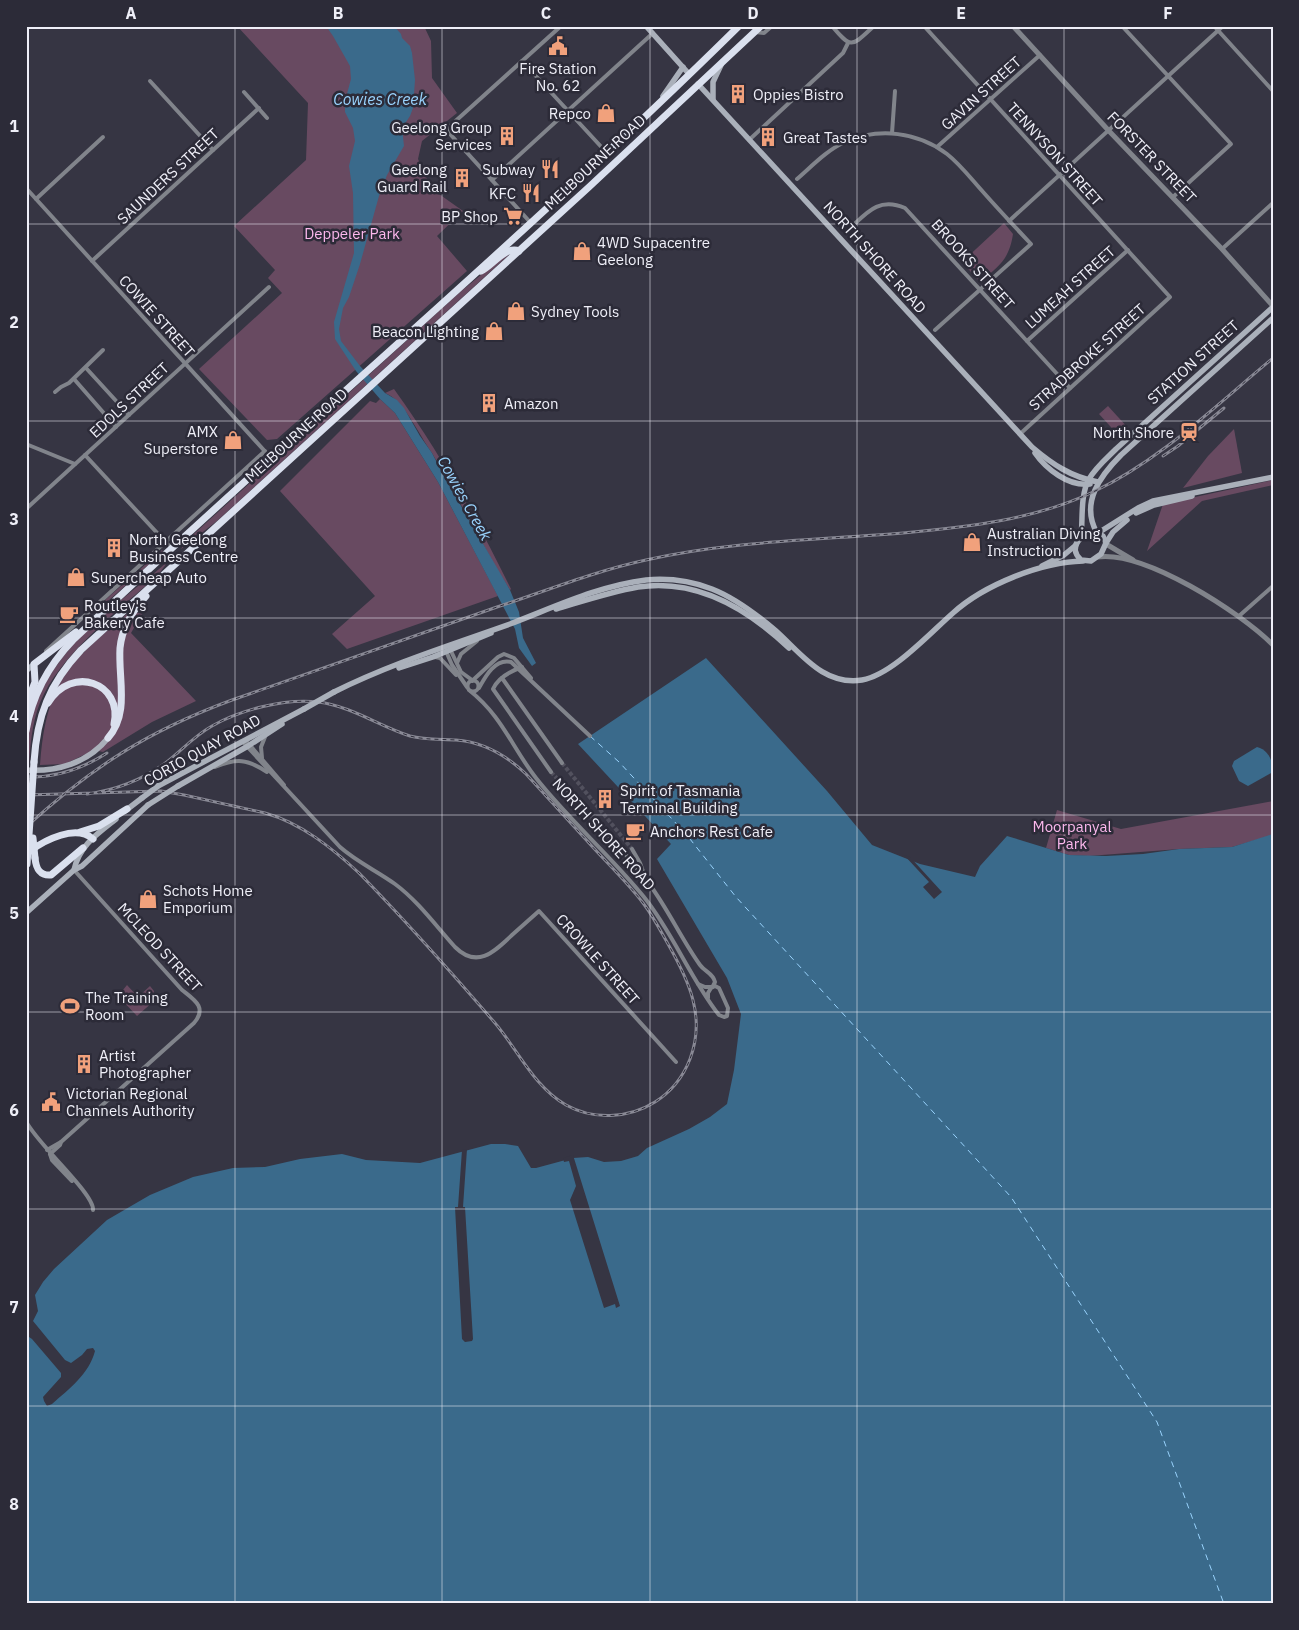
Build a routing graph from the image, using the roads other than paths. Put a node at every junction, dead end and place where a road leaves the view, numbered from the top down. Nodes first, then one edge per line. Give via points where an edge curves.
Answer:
1 (561, 26) edge
2 (646, 26) edge
3 (739, 26) edge
4 (761, 26) edge
5 (772, 26) edge
6 (832, 26) edge
7 (874, 26) edge
8 (924, 26) edge
9 (1013, 26) edge
10 (1122, 26) edge
11 (1214, 26) edge
12 (1223, 26) edge
13 (1218, 31) junction
14 (755, 32) junction
15 (653, 34) junction
16 (848, 43) junction
17 (1040, 55) junction
18 (522, 61) junction
19 (723, 61) junction
20 (683, 68) junction
21 (689, 74) junction
22 (1168, 77) junction
23 (150, 81) dead end
24 (698, 84) junction
25 (895, 91) dead end
26 (1273, 91) edge
27 (244, 92) dead end
28 (990, 100) junction
29 (714, 101) junction
30 (259, 108) junction
31 (655, 108) junction
32 (568, 111) junction
33 (267, 118) dead end
34 (1109, 131) junction
35 (892, 133) junction
36 (103, 136) dead end
37 (749, 140) junction
38 (937, 147) junction
39 (213, 150) junction
40 (606, 152) junction
41 (1060, 176) junction
42 (797, 179) dead end
43 (492, 180) junction
44 (26, 188) edge
45 (1173, 197) junction
46 (36, 199) junction
47 (1273, 203) edge
48 (1009, 221) junction
49 (530, 222) junction
50 (846, 232) dead end
51 (1222, 249) junction
52 (1128, 250) junction
53 (519, 251) junction
54 (92, 261) junction
55 (474, 275) junction
56 (269, 287) dead end
57 (980, 289) junction
58 (1170, 297) joint
59 (1273, 307) edge
60 (1273, 318) edge
61 (935, 330) dead end
62 (1027, 341) junction
63 (103, 350) dead end
64 (185, 364) junction
65 (86, 368) junction
66 (74, 379) junction
67 (1070, 388) junction
68 (55, 392) dead end
69 (129, 415) junction
70 (116, 427) junction
71 (1020, 434) junction
72 (26, 444) edge
73 (265, 451) junction
74 (86, 455) junction
75 (271, 458) junction
76 (75, 464) junction
77 (1273, 477) edge
78 (1088, 482) junction
79 (1098, 482) junction
80 (1203, 492) junction
81 (26, 509) edge
82 (1097, 533) junction
83 (1080, 538) junction
84 (166, 542) junction
85 (1106, 543) junction
86 (1076, 545) junction
87 (172, 549) junction
88 (1097, 557) junction
89 (181, 558) junction
90 (1083, 561) junction
91 (1139, 564) junction
92 (1031, 572) junction
93 (163, 575) junction
94 (1273, 586) edge
95 (1239, 616) junction
96 (95, 619) junction
97 (506, 625) junction
98 (481, 638) junction
99 (1273, 645) edge
100 (447, 648) junction
101 (433, 657) junction
102 (457, 663) junction
103 (34, 664) junction
104 (520, 667) junction
105 (26, 671) edge
106 (502, 678) junction
107 (461, 680) junction
108 (472, 680) junction
109 (345, 687) junction
110 (479, 688) junction
111 (468, 689) junction
112 (26, 705) edge
113 (489, 708) junction
114 (304, 709) junction
115 (38, 723) junction
116 (26, 731) edge
117 (266, 735) junction
118 (590, 736) dead end
119 (108, 738) junction
120 (246, 743) junction
121 (262, 760) junction
122 (562, 763) tunnel mouth
123 (26, 770) edge
124 (551, 772) tunnel mouth
125 (274, 776) junction
126 (194, 777) junction
127 (127, 809) junction
128 (31, 813) junction
129 (75, 834) junction
130 (93, 839) junction
131 (83, 848) junction
132 (101, 848) junction
133 (632, 849) tunnel mouth
134 (26, 855) edge
135 (626, 855) tunnel mouth
136 (27, 866) edge
137 (74, 870) junction
138 (650, 885) dead end
139 (26, 913) edge
140 (695, 980) junction
141 (713, 987) junction
142 (708, 998) junction
143 (676, 1062) dead end
144 (26, 1121) edge
145 (28, 1128) edge
146 (49, 1152) junction
147 (93, 1210) dead end

1 - 18 street
2 - 15 main road
3 - 21 highway, MELBOURNE ROAD
4 - 14 highway, MELBOURNE ROAD
5 - 14 street via 764,33
6 - 16 street
7 - 16 street via 857,41
8 - 28 street, TENNYSON STREET
9 - 17 street, FORSTER STREET
10 - 22 street
11 - 13 street
12 - 13 street
13 - 22 street
13 - 26 street
14 - 19 highway, MELBOURNE ROAD
15 - 20 main road
15 - 32 street
16 - 37 street via 843,53
17 - 28 street, GAVIN STREET
17 - 34 street, FORSTER STREET
18 - 32 street
18 - 43 street via 450,126 450,134
19 - 24 highway, MELBOURNE ROAD
19 - 29 main road via 713,84
20 - 21 main road
20 - 31 main road
21 - 24 highway
21 - 31 highway, MELBOURNE ROAD
22 - 34 street
22 - 45 street via 1231,144
23 - 39 street
24 - 29 main road, NORTH SHORE ROAD
24 - 53 highway, MELBOURNE ROAD
25 - 35 street
27 - 30 street
28 - 38 street, GAVIN STREET
28 - 41 street, TENNYSON STREET
29 - 37 main road, NORTH SHORE ROAD
30 - 33 street
30 - 39 street, SAUNDERS STREET
31 - 40 highway, MELBOURNE ROAD
32 - 40 street
32 - 43 street
34 - 41 street
34 - 45 street, FORSTER STREET
35 - 38 street
35 - 42 street via 845,142 829,151
36 - 46 street
37 - 71 main road, NORTH SHORE ROAD
38 - 48 street
39 - 54 street, SAUNDERS STREET
40 - 49 highway, MELBOURNE ROAD
41 - 48 street
41 - 52 street, TENNYSON STREET
43 - 49 street
44 - 46 street, COWIE STREET
45 - 51 street, FORSTER STREET
46 - 54 street, COWIE STREET
47 - 51 street
48 - 57 street via 1030,244
49 - 55 highway, MELBOURNE ROAD
50 - 57 street, BROOKS STREET via 873,207 897,205 911,213
51 - 59 street, FORSTER STREET
52 - 58 street, TENNYSON STREET
52 - 62 street, LUMEAH STREET
53 - 55 highway via 508,250
53 - 89 highway, MELBOURNE ROAD
54 - 64 street, COWIE STREET
55 - 75 highway, MELBOURNE ROAD
56 - 64 street, EDOLS STREET
57 - 61 street
57 - 62 street, BROOKS STREET
58 - 67 street, STRADBROKE STREET
59 - 78 main road, STATION STREET via 1116,449
60 - 79 main road, STATION STREET via 1121,455
62 - 67 street, BROOKS STREET
63 - 65 street
64 - 69 street, EDOLS STREET
64 - 73 street, COWIE STREET
65 - 66 street
65 - 69 street
66 - 68 street
66 - 70 street
67 - 71 street, STRADBROKE STREET
69 - 70 street, EDOLS STREET
70 - 74 street, EDOLS STREET
71 - 78 main road, NORTH SHORE ROAD via 1040,460 1056,474 1078,484
72 - 76 street
73 - 75 street, COWIE STREET
73 - 84 street
74 - 76 street, EDOLS STREET
74 - 84 street
75 - 87 highway, MELBOURNE ROAD
76 - 81 street, EDOLS STREET
77 - 80 main road
78 - 79 main road, NORTH SHORE ROAD
78 - 83 main road
79 - 82 main road, STATION STREET via 1091,516
80 - 82 main road via 1180,494 1148,503
80 - 85 main road via 1137,513 1118,526
82 - 83 main road
82 - 85 main road
83 - 86 main road
84 - 87 street
84 - 103 street
85 - 88 main road
85 - 91 street
86 - 90 main road via 1076,555
86 - 92 main road, CORIO QUAY ROAD
87 - 89 highway
87 - 96 highway, MELBOURNE ROAD
88 - 90 main road
88 - 91 street via 1113,556
89 - 93 highway, MELBOURNE ROAD
90 - 92 main road, CORIO QUAY ROAD
91 - 95 street via 1202,592
92 - 97 main road, CORIO QUAY ROAD via 973,596 904,660 880,677 862,684 824,678 744,613 697,587 659,580 590,593
93 - 115 highway, MELBOURNE ROAD via 73,658 53,685
93 - 119 highway via 135,608 125,628 120,647 121,712 116,728
94 - 95 street
95 - 99 street
96 - 103 highway
96 - 116 highway, MELBOURNE ROAD via 50,666 34,699
97 - 98 main road, CORIO QUAY ROAD
97 - 100 main road, CORIO QUAY ROAD
98 - 100 main road, CORIO QUAY ROAD
98 - 102 street via 462,653
100 - 101 main road, CORIO QUAY ROAD
100 - 102 street, NORTH SHORE ROAD
100 - 107 street, NORTH SHORE ROAD
100 - 109 main road, CORIO QUAY ROAD
101 - 107 street, NORTH SHORE ROAD via 440,658
101 - 109 main road, CORIO QUAY ROAD
102 - 108 street, NORTH SHORE ROAD via 462,674
103 - 105 main road
103 - 112 highway via 35,682
104 - 106 street
104 - 108 street via 512,657 501,655
104 - 110 street via 509,661 500,662
104 - 118 street
106 - 122 street
106 - 124 street via 493,689
107 - 111 street, NORTH SHORE ROAD
108 - 110 street, NORTH SHORE ROAD
108 - 111 street via 468,682
109 - 114 main road, CORIO QUAY ROAD, bridge
110 - 111 street via 475,692
110 - 113 street, NORTH SHORE ROAD
111 - 113 street, NORTH SHORE ROAD
113 - 140 street, NORTH SHORE ROAD via 537,778 648,902
114 - 117 main road, CORIO QUAY ROAD
114 - 120 main road, CORIO QUAY ROAD
115 - 119 highway via 60,689 73,682 87,682 105,691 114,705 115,722
115 - 128 highway, MELBOURNE ROAD, bridge
117 - 120 main road, CORIO QUAY ROAD
117 - 121 street via 261,747
119 - 123 main road via 96,751 74,763 50,770
120 - 121 street
120 - 125 street
120 - 126 main road, CORIO QUAY ROAD
120 - 127 main road, CORIO QUAY ROAD, bridge via 158,786
121 - 125 street
125 - 126 street via 252,763 237,761
125 - 143 street, CROWLE STREET via 340,847 401,888 465,955 482,957 491,954 539,911
126 - 132 main road, CORIO QUAY ROAD, bridge via 148,805
127 - 129 highway via 99,826
127 - 130 main road, CORIO QUAY ROAD
128 - 131 highway, bridge via 34,858 39,872 51,875
128 - 136 highway, MELBOURNE ROAD, bridge
129 - 130 highway
129 - 134 highway via 46,841
130 - 131 main road, CORIO QUAY ROAD
130 - 132 main road
131 - 137 main road, CORIO QUAY ROAD
132 - 137 main road, CORIO QUAY ROAD
133 - 135 street via 646,880
137 - 139 main road, CORIO QUAY ROAD
137 - 146 street, MCLEOD STREET via 182,990 195,1000 200,1011 194,1023
138 - 141 street via 700,965 713,976
140 - 141 street via 705,987
140 - 142 street, NORTH SHORE ROAD
141 - 142 street
141 - 142 street, NORTH SHORE ROAD via 720,989 728,1015 719,1015
144 - 145 street
145 - 146 street
146 - 147 street via 52,1160 91,1201

